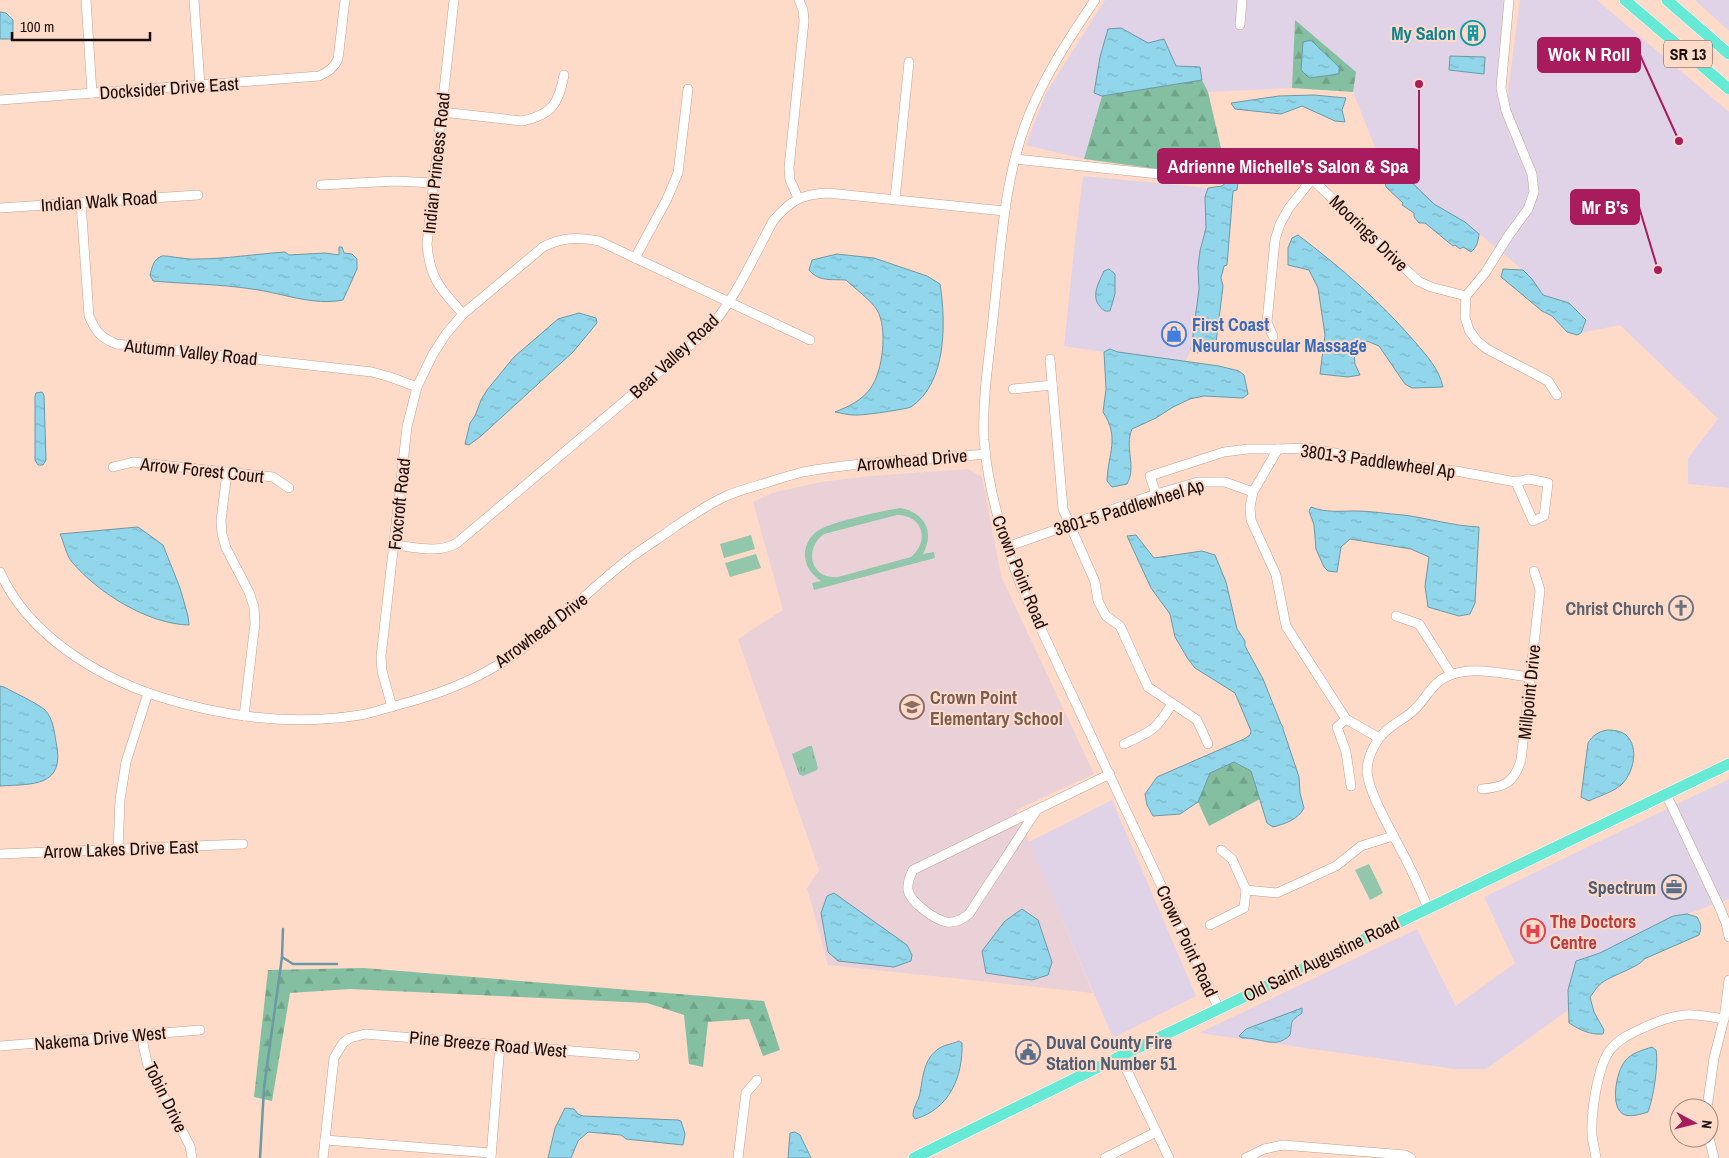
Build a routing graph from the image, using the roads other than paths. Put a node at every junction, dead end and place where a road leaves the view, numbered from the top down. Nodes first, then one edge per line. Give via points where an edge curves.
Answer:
1 (86, 0) edge
2 (194, 0) edge
3 (345, 0) edge
4 (454, 0) edge
5 (799, 0) edge
6 (1095, 0) edge
7 (1242, 0) edge
8 (1509, 0) edge
9 (1625, 0) edge
10 (1667, 0) edge
11 (1240, 25) dead end
12 (1729, 54) edge
13 (909, 62) dead end
14 (564, 75) dead end
15 (200, 86) junction
16 (688, 89) dead end
17 (1729, 89) edge
18 (92, 93) junction
19 (0, 100) edge
20 (442, 112) junction
21 (1015, 158) junction
22 (1312, 179) junction
23 (434, 183) junction
24 (321, 185) dead end
25 (198, 195) dead end
26 (798, 198) junction
27 (894, 199) junction
28 (81, 203) junction
29 (0, 208) edge
30 (1004, 211) junction
31 (635, 258) junction
32 (1466, 296) junction
33 (728, 302) junction
34 (464, 314) junction
35 (1273, 336) dead end
36 (810, 340) dead end
37 (1050, 359) dead end
38 (1052, 385) junction
39 (417, 387) junction
40 (1013, 389) dead end
41 (1556, 395) dead end
42 (1278, 449) junction
43 (986, 454) junction
44 (113, 468) dead end
45 (226, 472) junction
46 (1516, 482) junction
47 (288, 488) dead end
48 (1253, 492) junction
49 (1156, 494) junction
50 (1069, 524) junction
51 (394, 545) junction
52 (1007, 547) junction
53 (1534, 571) dead end
54 (0, 572) edge
55 (3, 586) edge
56 (1396, 616) dead end
57 (1451, 674) junction
58 (1530, 677) junction
59 (148, 693) junction
60 (1172, 704) junction
61 (392, 707) junction
62 (244, 716) junction
63 (1346, 718) junction
64 (1379, 738) junction
65 (1124, 744) dead end
66 (1208, 744) dead end
67 (1729, 764) edge
68 (1110, 774) junction
69 (1351, 786) dead end
70 (1482, 789) dead end
71 (1666, 794) junction
72 (1036, 811) junction
73 (1393, 836) junction
74 (243, 844) dead end
75 (118, 850) junction
76 (1222, 850) dead end
77 (0, 854) edge
78 (1246, 890) junction
79 (1428, 908) junction
80 (1210, 925) dead end
81 (1729, 937) edge
82 (1729, 980) edge
83 (1219, 1008) junction
84 (1724, 1019) junction
85 (200, 1030) dead end
86 (141, 1034) junction
87 (500, 1045) junction
88 (0, 1046) edge
89 (635, 1056) dead end
90 (1120, 1056) junction
91 (757, 1080) dead end
92 (1708, 1098) edge
93 (1156, 1132) junction
94 (325, 1140) junction
95 (1329, 1154) edge
96 (491, 1156) edge
97 (192, 1158) edge
98 (323, 1158) edge
99 (738, 1158) edge
100 (914, 1158) edge
101 (1104, 1158) edge
102 (1169, 1158) edge
103 (1246, 1158) edge
104 (1412, 1158) edge
105 (1596, 1158) edge

1 - 18 street
2 - 15 street
3 - 15 street, Docksider Drive East via 335,66 328,72 319,76
4 - 20 street, Indian Princess Road
5 - 26 street via 804,21 789,168
6 - 21 street, Crown Point Road via 1045,80
7 - 11 street
8 - 32 street via 1502,88 1506,111 1532,174 1534,192 1528,209
9 - 17 main road, SR 13
10 - 12 main road, SR 13
13 - 27 street
14 - 20 street via 556,103 535,118 522,121
15 - 18 street, Docksider Drive East
16 - 31 street via 678,172
18 - 19 street, Docksider Drive East
20 - 23 street, Indian Princess Road
21 - 22 street, Moorings Drive via 1169,176 1200,173 1236,160 1261,157 1286,162
21 - 30 street, Crown Point Road
22 - 32 street, Moorings Drive via 1418,280 1431,287
22 - 35 street via 1289,208 1275,240 1267,322
23 - 24 street via 395,180
23 - 34 street, Indian Princess Road via 428,261 440,288
25 - 28 street, Indian Walk Road
26 - 27 street, Bear Valley Road via 828,192
26 - 33 street, Bear Valley Road via 773,221
27 - 30 street, Bear Valley Road
28 - 29 street, Indian Walk Road
28 - 39 street, Autumn Valley Road via 89,316 94,329 104,339 116,344 372,372
30 - 43 street, Crown Point Road via 986,379
31 - 33 street, Foxcroft Road
31 - 34 street, Foxcroft Road via 599,241 566,238 554,241 543,246
32 - 41 street via 1465,317 1477,341 1548,381
33 - 36 street, Foxcroft Road
33 - 51 street, Bear Valley Road via 706,332 458,544 439,550
34 - 39 street, Foxcroft Road via 433,354
37 - 38 street
38 - 40 street
38 - 50 street via 1063,509
39 - 51 street, Foxcroft Road via 407,427
42 - 46 street, 3801-3 Paddlewheel Ap via 1308,448
42 - 48 street, 3801-3 Paddlewheel Ap
42 - 49 street via 1224,452 1150,476
43 - 52 street, Crown Point Road via 995,510
43 - 61 street, Arrowhead Drive via 849,465 800,473 723,498 630,558 546,630 500,664 441,692
44 - 45 street, Arrow Forest Court via 133,462
45 - 47 street, Arrow Forest Court via 273,477
45 - 62 street via 222,534 249,592 256,623
46 - 46 street, 3801-3 Paddlewheel Ap via 1529,479 1548,483 1544,516 1533,521
48 - 49 street, 3801-5 Paddlewheel Ap via 1213,481
48 - 63 street, 3801-3 Paddlewheel Ap via 1251,520 1276,575 1286,626
49 - 50 street, 3801-5 Paddlewheel Ap
50 - 52 street, 3801-5 Paddlewheel Ap
50 - 60 street via 1106,616 1120,626 1148,687
51 - 61 street, Foxcroft Road via 381,657
52 - 68 street, Crown Point Road
53 - 58 street, Millpoint Drive via 1540,590
54 - 55 street, Arrowhead Drive
55 - 59 street, Arrowhead Drive via 39,627 70,653
56 - 57 street via 1419,624
57 - 58 street via 1479,671
57 - 64 street via 1435,684 1422,703
58 - 70 street, Millpoint Drive via 1518,770 1511,781 1500,788
59 - 62 street, Arrowhead Drive via 191,706
59 - 75 street via 126,762 120,800
60 - 65 street via 1152,731
60 - 66 street via 1197,720
61 - 62 street, Arrowhead Drive via 321,720
63 - 64 street, 3801-3 Paddlewheel Ap
63 - 69 street via 1336,727 1346,752
64 - 73 street via 1367,770 1369,783
67 - 71 main road, Old Saint Augustine Road
68 - 72 street
68 - 83 street, Crown Point Road
71 - 79 main road, Old Saint Augustine Road
71 - 81 street via 1719,906
72 - 72 street via 913,870 908,890 913,901 946,922 959,921 969,914
73 - 78 street via 1361,846 1336,866 1277,893
73 - 79 street
74 - 75 street, Arrow Lakes Drive East
75 - 77 street, Arrow Lakes Drive East
76 - 78 street via 1232,859
78 - 80 street via 1244,908
79 - 83 main road, Old Saint Augustine Road
82 - 84 street
83 - 90 main road, Old Saint Augustine Road
84 - 92 street
84 - 105 street via 1688,1015 1663,1019 1619,1040 1610,1050 1598,1080 1592,1126
85 - 86 street, Nakema Drive West
86 - 88 street, Nakema Drive West
86 - 97 street, Tobin Drive via 148,1066 190,1146
87 - 89 street, Pine Breeze Road West
87 - 94 street, Pine Breeze Road West via 365,1034 350,1038 338,1051 333,1067
87 - 96 street
90 - 93 street
90 - 100 main road, Old Saint Augustine Road
91 - 99 street via 746,1093
93 - 101 street
93 - 102 street
94 - 96 street
94 - 98 street
95 - 103 street via 1283,1145
95 - 104 street via 1405,1155

